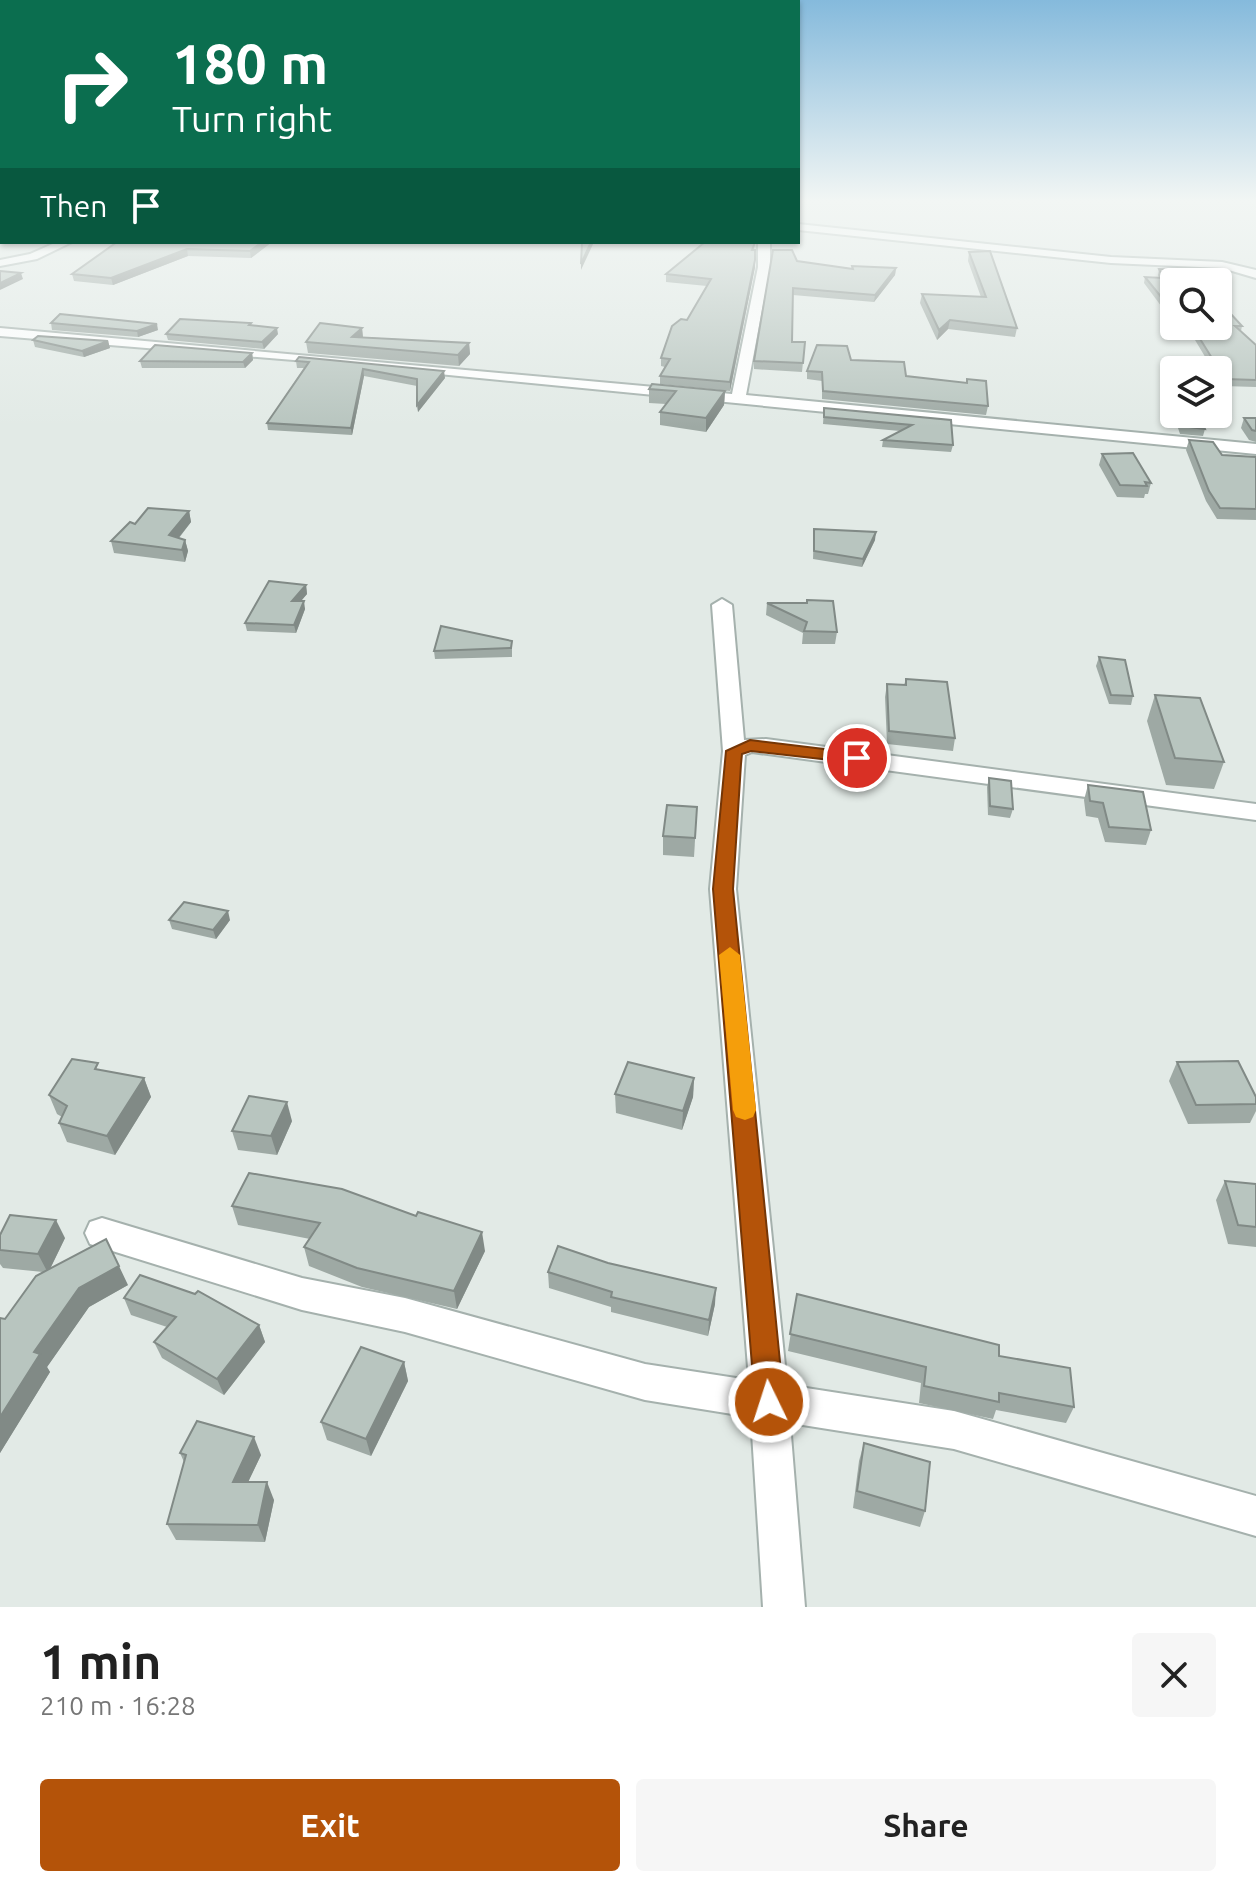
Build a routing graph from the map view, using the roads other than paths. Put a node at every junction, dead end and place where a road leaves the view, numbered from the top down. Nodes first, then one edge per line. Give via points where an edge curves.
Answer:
1 (762, 277) edge
2 (0, 332) edge
3 (738, 400) junction
4 (1256, 449) edge
5 (722, 605) dead end
6 (734, 751) junction
7 (1256, 812) edge
8 (102, 1233) dead end
9 (769, 1402) junction
10 (1256, 1516) edge
11 (784, 1607) edge

1 - 3 street
2 - 3 street
3 - 4 street
5 - 6 street
6 - 7 street via 766,746
6 - 9 street via 723,889
8 - 9 street via 302,1294 405,1315 606,1373
9 - 10 street via 954,1430
9 - 11 street

